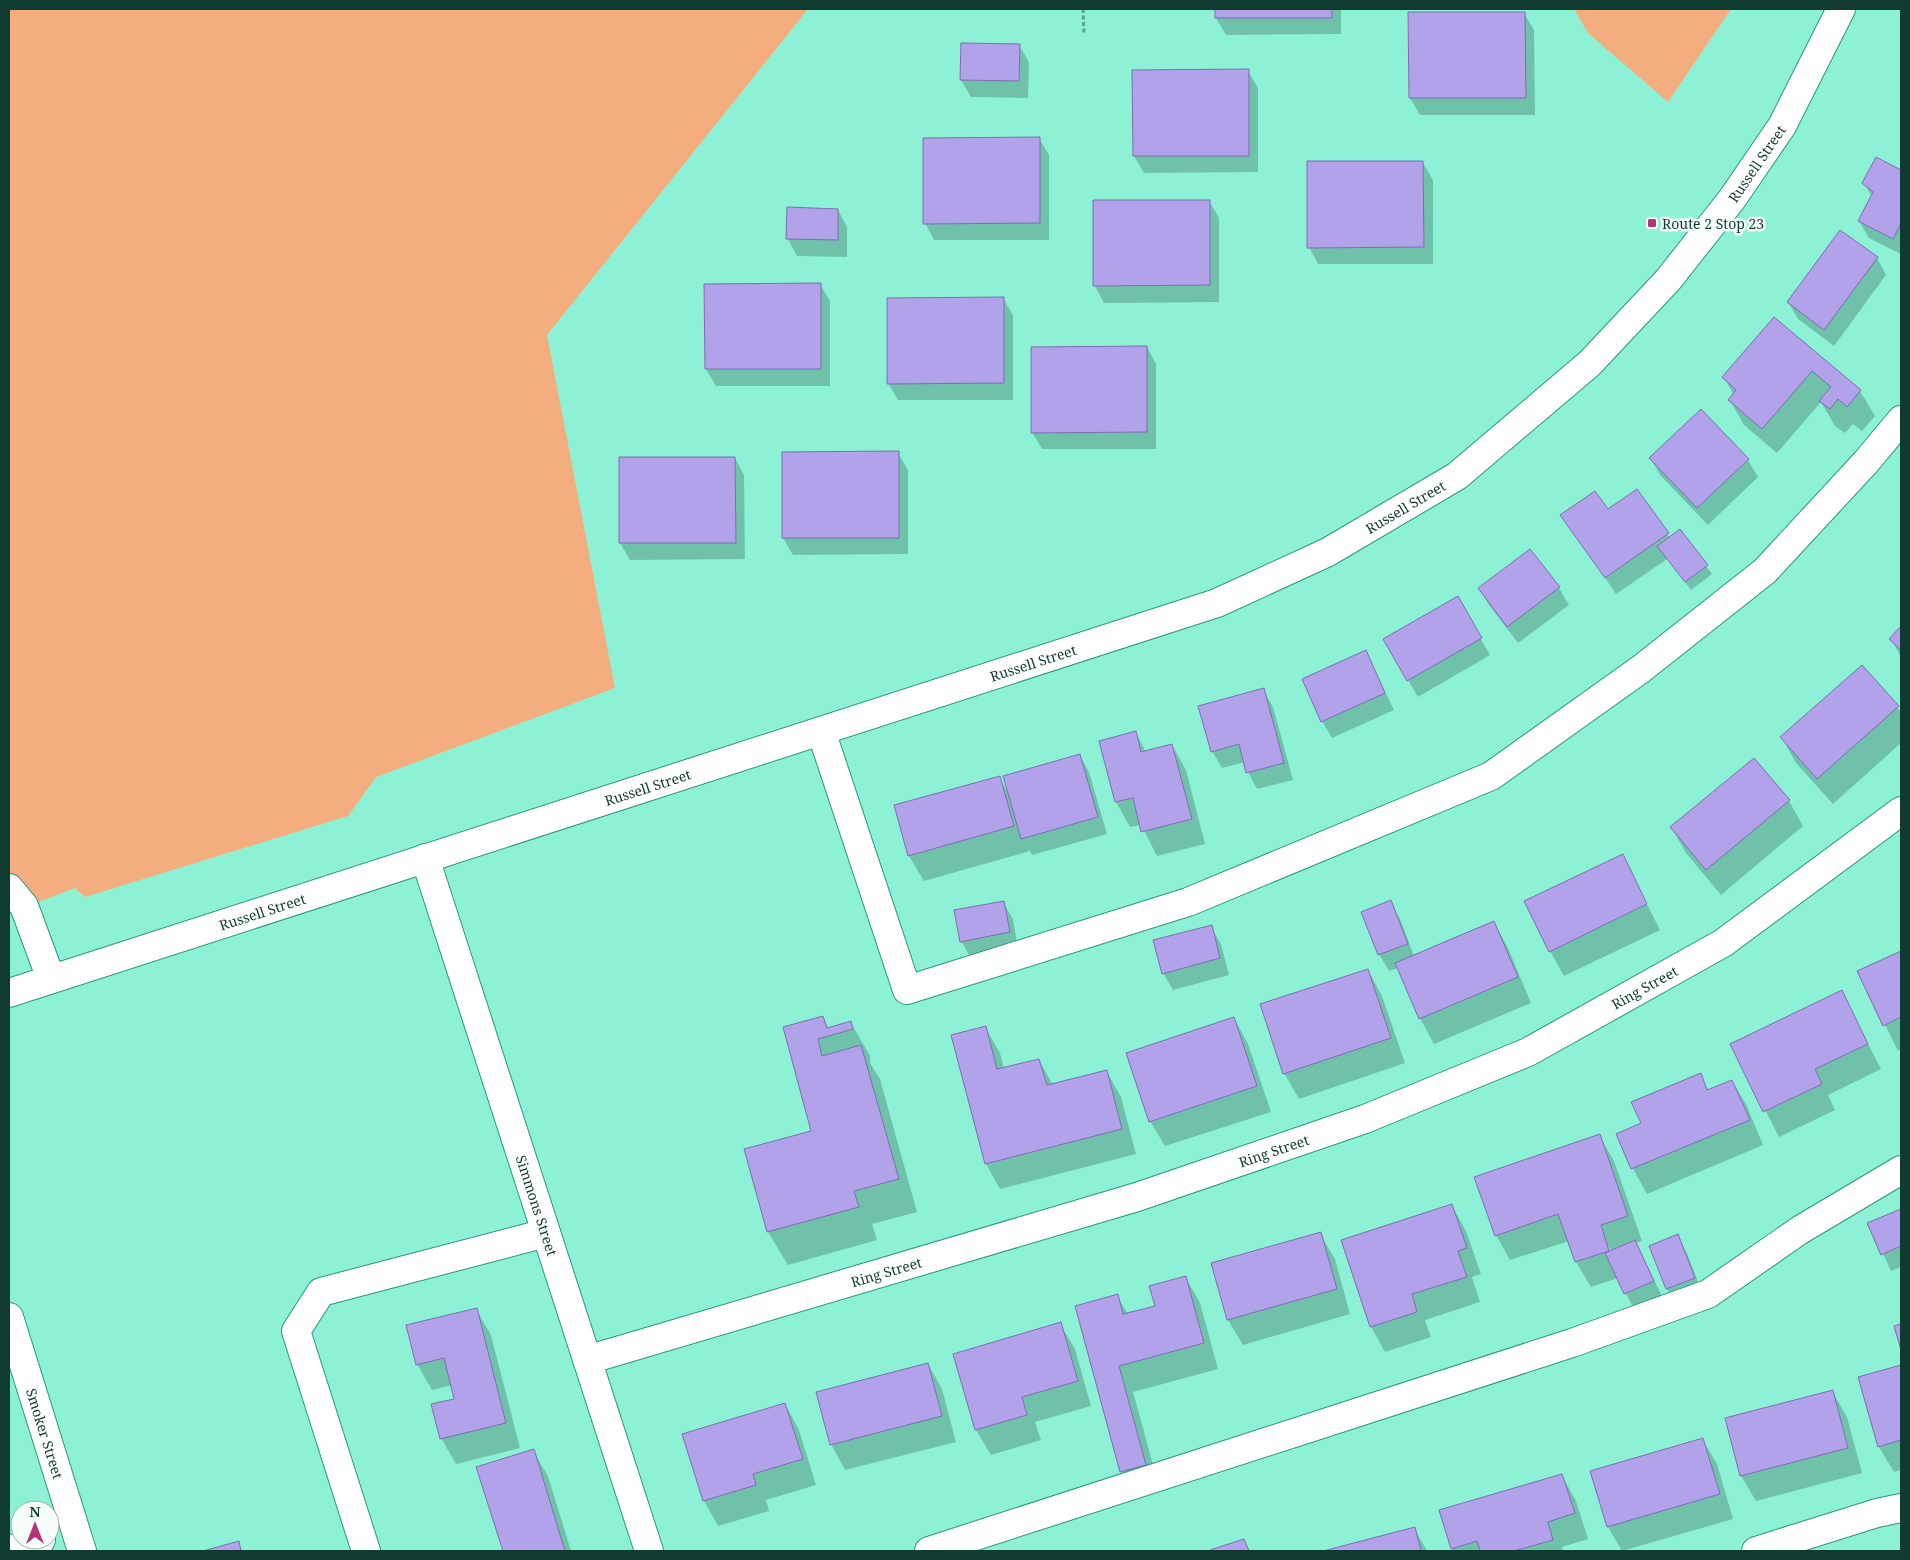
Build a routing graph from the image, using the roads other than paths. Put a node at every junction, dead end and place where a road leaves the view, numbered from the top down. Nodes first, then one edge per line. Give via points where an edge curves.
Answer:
1 (1841, 9) edge
2 (1901, 420) edge
3 (821, 731) junction
4 (1901, 811) edge
5 (426, 858) junction
6 (9, 888) edge
7 (51, 980) junction
8 (9, 993) edge
9 (1901, 1170) edge
10 (546, 1233) junction
11 (9, 1316) edge
12 (587, 1360) junction
13 (1901, 1508) edge
14 (69, 1539) edge
15 (366, 1551) edge
16 (649, 1551) edge
17 (929, 1551) edge
18 (1756, 1551) edge

1 - 3 street, Russell Street via 1782,126 1732,199 1668,280 1590,364 1457,476 1328,552 1216,603
2 - 3 street via 1765,571 1641,669 1491,776 1188,902 907,990
3 - 5 street, Russell Street
4 - 12 street, Ring Street via 1723,943 1528,1052 1365,1119 1137,1197
5 - 7 street, Russell Street
5 - 10 street, Simmons Street
6 - 7 street via 24,906
7 - 8 street, Russell Street
9 - 17 street via 1800,1230 1708,1294 1572,1343
10 - 12 street, Simmons Street
10 - 15 street via 320,1292 296,1330
11 - 14 street, Smoker Street
12 - 16 street, Simmons Street
13 - 18 street

